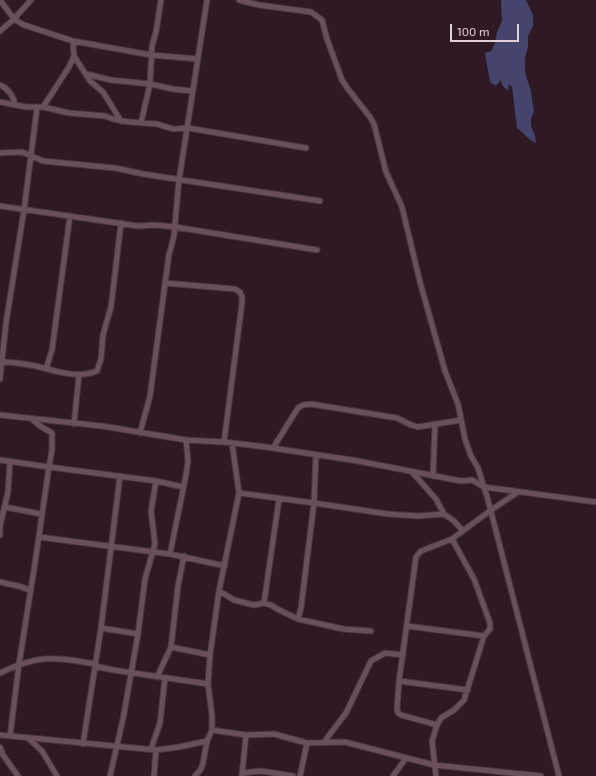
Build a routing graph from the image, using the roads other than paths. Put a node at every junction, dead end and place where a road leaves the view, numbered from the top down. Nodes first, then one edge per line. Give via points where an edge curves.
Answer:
1 (0, 0) edge
2 (31, 0) edge
3 (161, 0) edge
4 (207, 0) edge
5 (239, 0) edge
6 (14, 19) junction
7 (0, 31) edge
8 (73, 41) junction
9 (151, 55) junction
10 (74, 56) junction
11 (197, 59) junction
12 (86, 74) junction
13 (150, 84) junction
14 (0, 85) edge
15 (192, 91) junction
16 (0, 102) edge
17 (15, 105) junction
18 (37, 108) junction
19 (43, 108) junction
20 (120, 121) junction
21 (141, 123) junction
22 (188, 128) junction
23 (306, 148) dead end
24 (0, 153) edge
25 (31, 155) junction
26 (179, 180) junction
27 (320, 201) dead end
28 (0, 206) edge
29 (24, 210) junction
30 (70, 216) junction
31 (121, 223) junction
32 (175, 227) junction
33 (317, 250) dead end
34 (165, 283) junction
35 (2, 362) junction
36 (46, 369) junction
37 (79, 375) junction
38 (0, 379) edge
39 (0, 415) edge
40 (32, 419) junction
41 (461, 420) junction
42 (74, 424) junction
43 (435, 424) junction
44 (140, 433) junction
45 (186, 440) junction
46 (224, 442) junction
47 (232, 443) junction
48 (273, 448) junction
49 (316, 455) junction
50 (0, 460) edge
51 (10, 461) junction
52 (49, 467) junction
53 (412, 471) junction
54 (120, 476) junction
55 (433, 476) junction
56 (156, 481) junction
57 (183, 487) junction
58 (484, 487) junction
59 (518, 492) junction
60 (239, 493) junction
61 (279, 499) junction
62 (314, 502) junction
63 (596, 502) edge
64 (5, 507) junction
65 (491, 510) junction
66 (41, 514) junction
67 (444, 514) junction
68 (463, 531) junction
69 (0, 535) edge
70 (39, 537) junction
71 (452, 539) junction
72 (112, 546) junction
73 (152, 552) junction
74 (170, 554) junction
75 (184, 556) junction
76 (224, 566) junction
77 (0, 582) edge
78 (31, 591) junction
79 (220, 591) junction
80 (264, 603) junction
81 (298, 619) junction
82 (407, 626) junction
83 (101, 628) junction
84 (371, 632) dead end
85 (138, 634) junction
86 (484, 636) junction
87 (171, 647) junction
88 (403, 655) junction
89 (210, 656) junction
90 (18, 664) junction
91 (96, 665) junction
92 (0, 672) edge
93 (131, 673) junction
94 (157, 677) junction
95 (165, 678) junction
96 (399, 681) junction
97 (208, 684) junction
98 (468, 690) junction
99 (437, 725) junction
100 (212, 730) junction
101 (0, 735) edge
102 (246, 735) junction
103 (10, 736) junction
104 (28, 738) junction
105 (208, 740) junction
106 (324, 742) junction
107 (308, 743) junction
108 (83, 744) junction
109 (0, 747) edge
110 (116, 747) junction
111 (154, 749) junction
112 (2, 755) edge
113 (406, 758) junction
114 (434, 765) junction
115 (478, 770) junction
116 (242, 774) edge
117 (268, 774) edge
118 (18, 776) edge
119 (57, 776) edge
120 (110, 776) edge
121 (154, 776) edge
122 (195, 776) edge
123 (293, 776) edge
124 (300, 776) edge
125 (393, 776) edge
126 (436, 776) edge
127 (477, 776) edge
128 (531, 776) edge
129 (541, 776) edge
130 (559, 776) edge

1 - 6 street
2 - 6 street
3 - 9 street
4 - 11 street
5 - 41 street via 311,12 322,20 342,80 374,124 386,172 402,207 435,337
6 - 7 street
6 - 8 street via 24,25
8 - 9 street
8 - 10 street
9 - 11 street
9 - 13 street
10 - 12 street
10 - 19 street
11 - 15 street
12 - 13 street via 111,80
12 - 20 street via 103,92
13 - 15 street
13 - 21 street
14 - 17 street via 12,96
15 - 22 street
16 - 17 street
17 - 18 street
18 - 19 street
18 - 25 street
19 - 20 street via 105,116
20 - 21 street
21 - 22 street via 173,129
22 - 23 street
22 - 26 street
24 - 25 street via 22,152
25 - 26 street via 43,161 118,168
25 - 29 street
26 - 27 street
26 - 32 street
28 - 29 street
29 - 30 street
29 - 35 street
30 - 31 street
30 - 36 street via 52,350
31 - 32 street
31 - 37 street via 111,307 103,335 101,359 97,371
32 - 33 street
32 - 34 street
34 - 44 street via 150,396
34 - 46 street via 235,289 242,297
35 - 36 street
35 - 38 street
36 - 37 street
37 - 42 street
39 - 40 street
40 - 42 street
40 - 52 street via 52,433
41 - 43 street
41 - 58 street via 465,439
42 - 44 street
43 - 48 street via 418,427 397,418 304,405 298,408
43 - 55 street
44 - 45 street
45 - 46 street
45 - 57 street via 188,461
46 - 47 street
47 - 48 street
47 - 60 street
48 - 49 street
49 - 53 street
49 - 62 street
50 - 51 street
51 - 52 street
51 - 64 street
52 - 54 street
52 - 66 street
53 - 55 street
53 - 67 street
54 - 56 street
54 - 72 street
55 - 58 street via 461,481 472,480
56 - 57 street
56 - 73 street via 151,511 155,538
57 - 74 street
58 - 59 street
58 - 65 street
59 - 63 street
59 - 65 street
60 - 61 street
60 - 76 street
61 - 62 street
61 - 80 street
62 - 67 street via 388,514
62 - 81 street
64 - 66 street
64 - 69 street
65 - 68 street
65 - 130 street
66 - 70 street
67 - 68 street
68 - 71 street
70 - 72 street
70 - 78 street
71 - 82 street via 421,551 416,558
71 - 86 street via 474,579 490,623 490,629
72 - 73 street
72 - 83 street
73 - 74 street
73 - 85 street via 145,579
74 - 75 street
75 - 76 street
75 - 87 street
76 - 79 street
77 - 78 street
78 - 90 street
79 - 80 street via 234,600
79 - 89 street
80 - 81 street
81 - 84 street
82 - 86 street
82 - 88 street
83 - 85 street
83 - 91 street
85 - 93 street
86 - 98 street
87 - 89 street
87 - 94 street
88 - 96 street
88 - 106 street via 385,653 371,661 346,713
89 - 97 street
90 - 91 street via 61,658
90 - 92 street
90 - 103 street
91 - 93 street
91 - 108 street
93 - 94 street
93 - 110 street
94 - 95 street
95 - 97 street
95 - 111 street
96 - 98 street
96 - 99 street via 398,713
97 - 100 street
98 - 99 street via 464,700 441,718
99 - 114 street via 432,741
100 - 102 street
100 - 105 street
101 - 103 street
102 - 107 street via 274,734
102 - 116 street
103 - 104 street
104 - 108 street
104 - 119 street via 42,751
105 - 111 street via 179,747
105 - 122 street via 204,763
106 - 107 street
106 - 113 street via 345,742
107 - 124 street
108 - 110 street
109 - 112 street
110 - 111 street
110 - 120 street
111 - 121 street
112 - 118 street
113 - 114 street
113 - 125 street
114 - 115 street
114 - 126 street
115 - 127 street
115 - 128 street
116 - 117 street via 262,770
117 - 123 street
128 - 129 street

